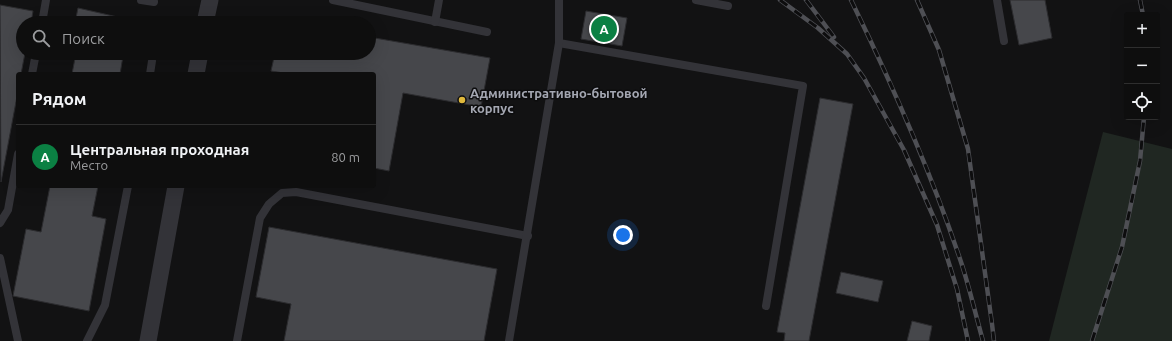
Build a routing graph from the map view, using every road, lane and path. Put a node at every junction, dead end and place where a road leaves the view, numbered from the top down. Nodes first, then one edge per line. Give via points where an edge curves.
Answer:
1 (46, 0) edge
2 (141, 0) edge
3 (210, 0) edge
4 (333, 0) edge
5 (439, 0) edge
6 (559, 0) edge
7 (696, 0) edge
8 (997, 0) edge
9 (154, 2) dead end
10 (728, 6) dead end
11 (43, 16) edge
12 (207, 16) edge
13 (435, 22) junction
14 (487, 32) dead end
15 (1004, 41) dead end
16 (559, 43) junction
17 (35, 60) edge
18 (199, 60) edge
19 (152, 61) dead end
20 (32, 72) edge
21 (150, 72) edge
22 (196, 72) edge
23 (16, 165) edge
24 (128, 188) edge
25 (176, 188) edge
26 (0, 223) edge
27 (528, 236) junction
28 (0, 258) edge
29 (766, 306) dead end
30 (18, 341) edge
31 (87, 341) edge
32 (148, 341) edge
33 (237, 341) edge
34 (509, 341) edge

1 - 11 lane
2 - 9 lane
3 - 12 street
4 - 13 lane
5 - 13 lane
6 - 16 lane
7 - 10 lane
8 - 15 lane
13 - 14 lane
16 - 27 lane
16 - 29 lane via 803,86
17 - 20 lane
18 - 22 street
19 - 21 lane
23 - 26 lane via 8,210
24 - 31 lane via 105,305
25 - 32 street
27 - 33 lane via 296,192 282,193 269,204 260,218
27 - 34 lane
28 - 30 lane

